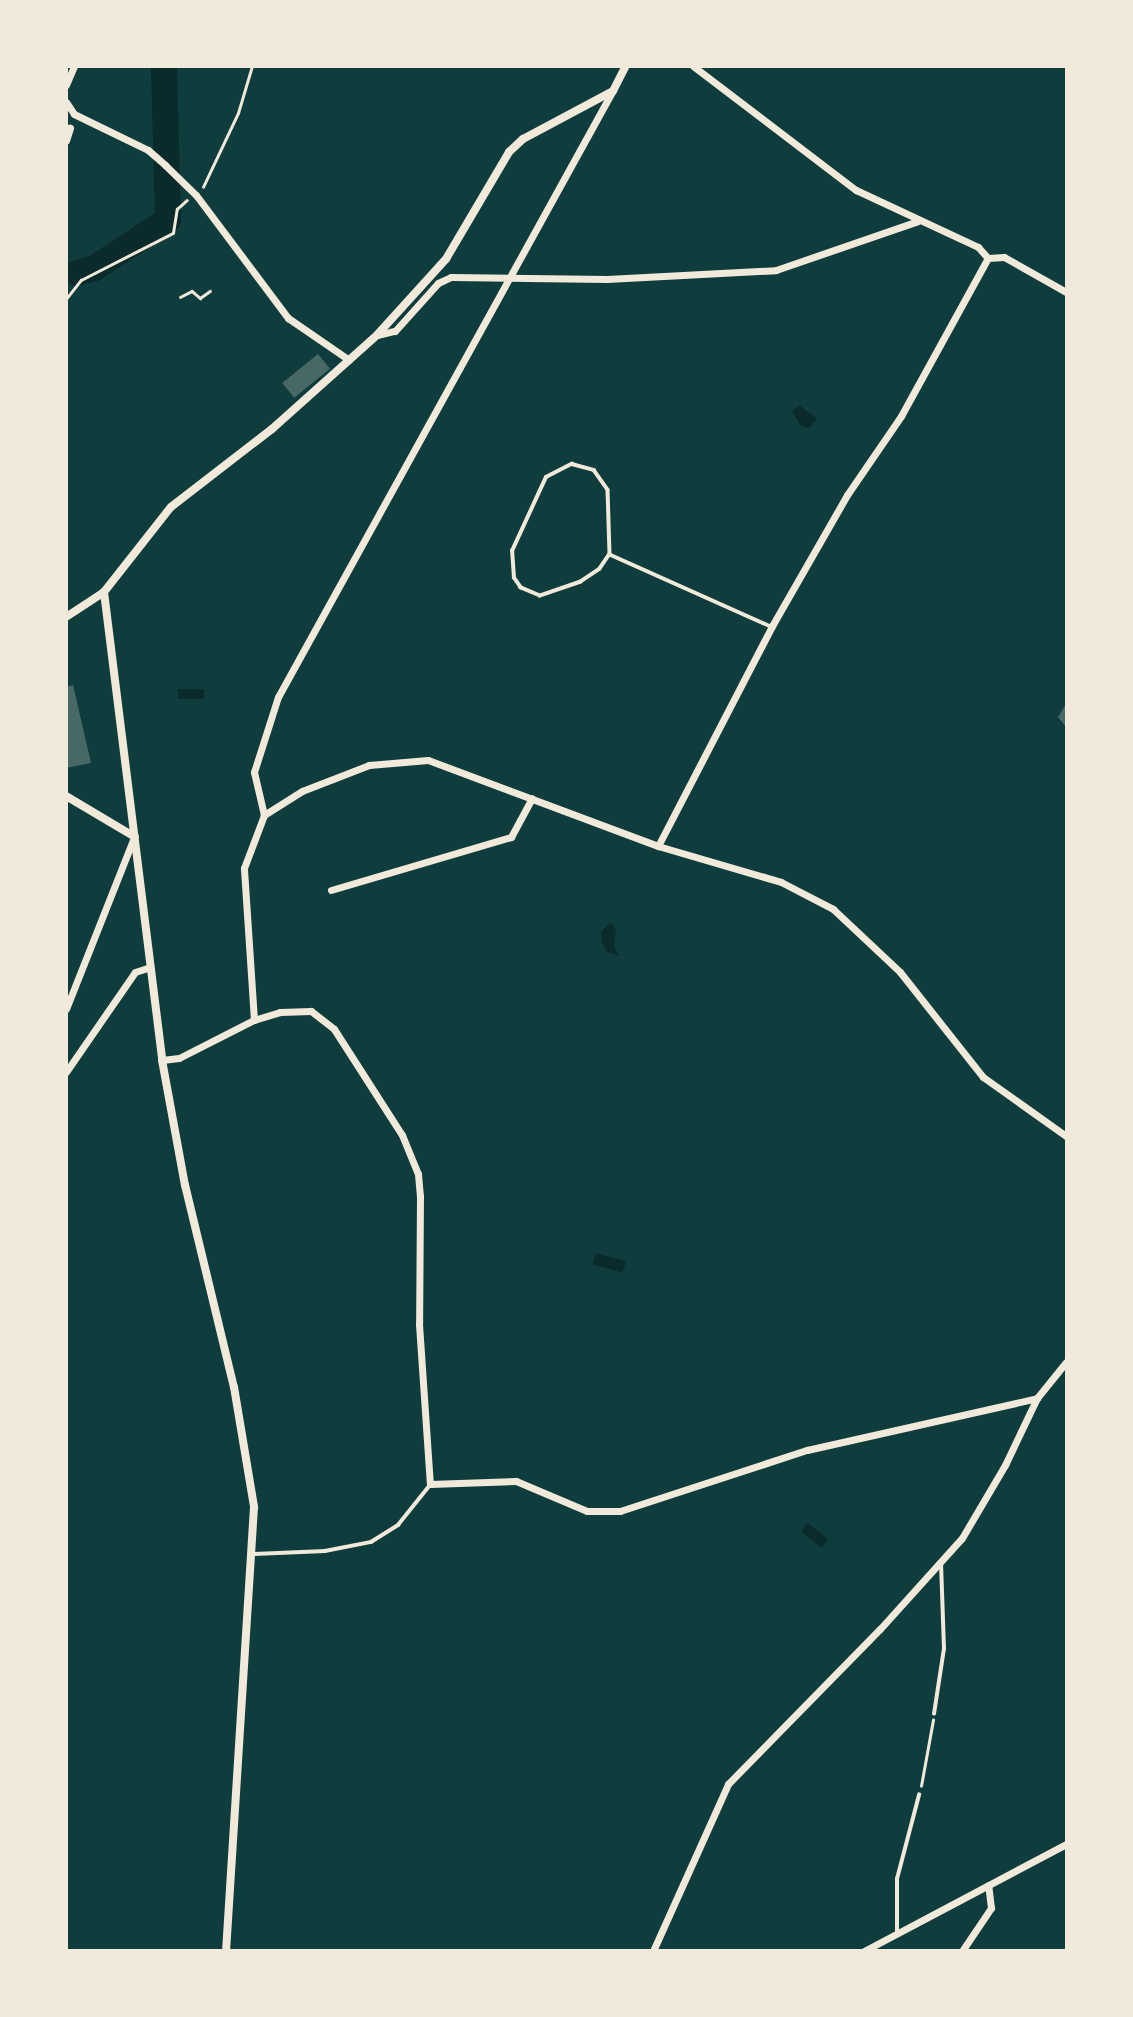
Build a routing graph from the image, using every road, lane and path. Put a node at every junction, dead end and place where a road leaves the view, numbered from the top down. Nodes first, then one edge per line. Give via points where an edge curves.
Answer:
1 (74, 66) edge
2 (252, 66) edge
3 (626, 66) edge
4 (693, 66) edge
5 (66, 85) edge
6 (613, 91) junction
7 (66, 102) edge
8 (74, 114) junction
9 (70, 128) joint
10 (66, 141) edge
11 (203, 187) dead end
12 (193, 192) junction
13 (918, 221) junction
14 (988, 258) junction
15 (210, 291) dead end
16 (1066, 292) edge
17 (180, 297) dead end
18 (66, 299) edge
19 (377, 335) junction
20 (349, 360) junction
21 (610, 554) junction
22 (104, 592) junction
23 (66, 617) edge
24 (772, 626) junction
25 (66, 796) edge
26 (532, 798) junction
27 (264, 815) junction
28 (135, 837) junction
29 (658, 846) junction
30 (331, 890) dead end
31 (150, 967) junction
32 (66, 1009) edge
33 (254, 1020) junction
34 (162, 1060) junction
35 (66, 1072) edge
36 (1066, 1136) edge
37 (1066, 1362) edge
38 (1037, 1398) junction
39 (430, 1484) junction
40 (254, 1553) junction
41 (941, 1563) junction
42 (934, 1714) joint
43 (919, 1796) joint
44 (1066, 1844) edge
45 (988, 1885) junction
46 (897, 1933) junction
47 (226, 1951) edge
48 (653, 1951) edge
49 (864, 1951) edge
50 (962, 1951) edge

1 - 5 street
2 - 11 path via 238,113
3 - 6 street
4 - 13 street via 856,190
6 - 19 street via 523,139 509,152 446,259
6 - 27 street via 278,696 254,772
7 - 8 street
8 - 9 street
8 - 12 street via 148,150
9 - 10 street
12 - 18 path via 177,209 173,233 81,280
12 - 20 street via 288,318
13 - 14 street via 978,247
13 - 19 street via 788,268 607,279 445,279 395,331
14 - 16 street via 1004,257
14 - 24 street via 901,416 847,495
15 - 17 path via 200,298 192,291
19 - 20 street
20 - 22 street via 272,429 172,508
21 - 21 lane via 611,501 603,478 583,465 559,468 546,477 518,532 511,565 514,578 532,593 552,594 600,569
21 - 24 lane
22 - 23 street
22 - 28 street
24 - 29 street
25 - 28 street
26 - 27 street via 449,765 400,759 369,765 302,791
26 - 29 street
26 - 30 street via 511,837
27 - 33 street via 244,868
28 - 31 street
28 - 32 street
29 - 36 street via 781,882 833,909 900,972 984,1077
31 - 34 street
31 - 35 street via 135,972
33 - 34 street via 179,1058
33 - 39 street via 298,1009 323,1017 412,1155 420,1196 419,1324
34 - 40 street via 185,1185 248,1460
37 - 38 street
38 - 39 street via 807,1450 620,1511 587,1511 516,1481
38 - 41 street via 976,1518
39 - 40 lane via 398,1525 370,1542 325,1551
40 - 47 street
41 - 42 lane via 944,1649
41 - 48 street via 728,1784
42 - 43 path
43 - 46 lane via 897,1879
44 - 45 street
45 - 46 street
45 - 50 street via 991,1908
46 - 49 street

